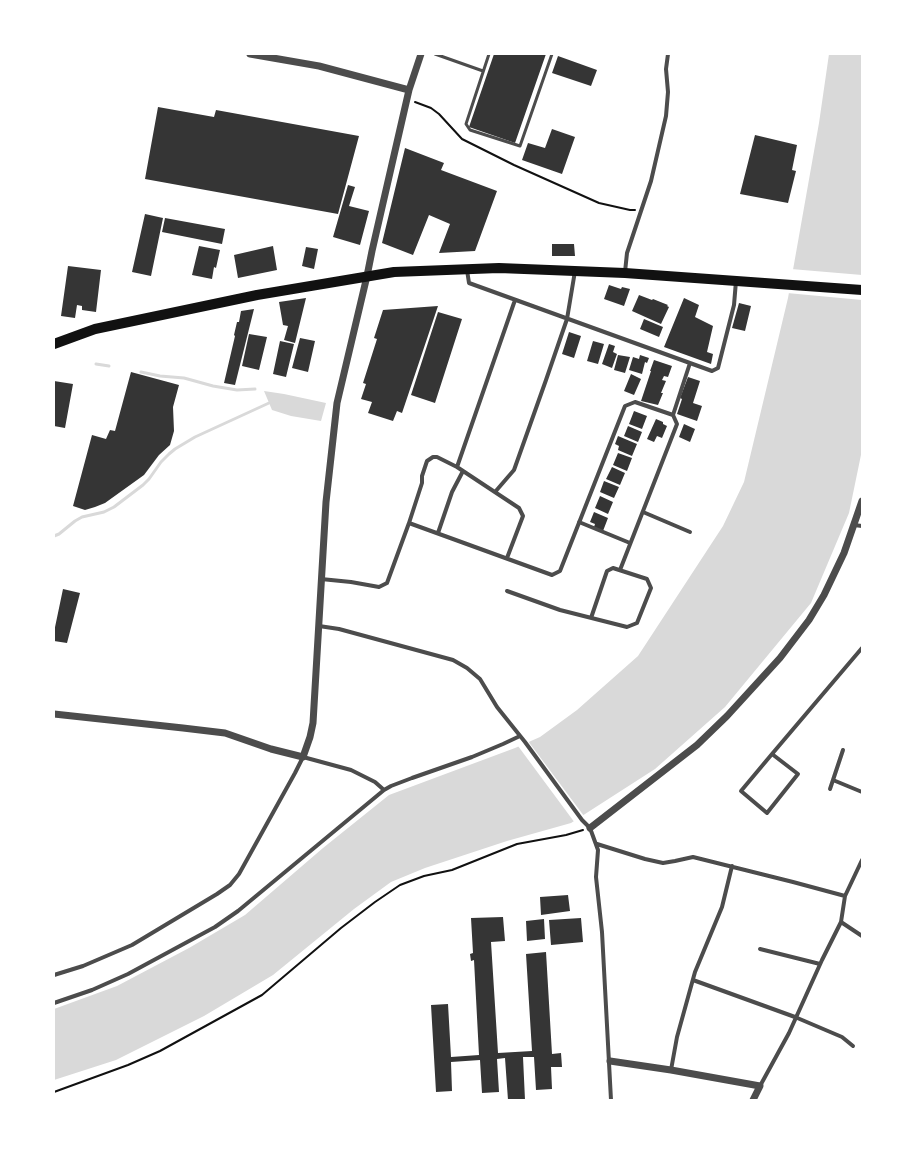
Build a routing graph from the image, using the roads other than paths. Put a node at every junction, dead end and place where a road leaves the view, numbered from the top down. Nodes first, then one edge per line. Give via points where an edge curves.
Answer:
1 (250, 54) edge
2 (421, 54) edge
3 (435, 54) edge
4 (489, 54) edge
5 (552, 54) edge
6 (668, 54) edge
7 (483, 71) junction
8 (409, 90) junction
9 (467, 269) junction
10 (575, 271) junction
11 (625, 273) junction
12 (367, 276) junction
13 (736, 280) junction
14 (862, 290) edge
15 (515, 300) junction
16 (567, 319) junction
17 (54, 344) edge
18 (690, 363) junction
19 (673, 415) junction
20 (457, 467) junction
21 (463, 471) junction
22 (496, 492) junction
23 (862, 501) edge
24 (643, 512) junction
25 (579, 522) junction
26 (410, 523) junction
27 (854, 525) junction
28 (862, 526) edge
29 (690, 532) dead end
30 (438, 533) junction
31 (630, 543) junction
32 (507, 558) junction
33 (620, 570) junction
34 (321, 579) junction
35 (507, 591) dead end
36 (591, 618) junction
37 (318, 626) junction
38 (862, 648) edge
39 (54, 714) edge
40 (520, 736) junction
41 (843, 750) dead end
42 (772, 754) junction
43 (303, 757) junction
44 (833, 780) junction
45 (830, 789) dead end
46 (384, 790) junction
47 (862, 792) edge
48 (590, 828) junction
49 (597, 844) junction
50 (862, 860) edge
51 (732, 866) junction
52 (845, 896) junction
53 (841, 922) junction
54 (862, 936) edge
55 (760, 949) dead end
56 (820, 964) junction
57 (54, 975) edge
58 (693, 980) junction
59 (54, 1003) edge
60 (795, 1017) junction
61 (853, 1046) dead end
62 (610, 1061) junction
63 (671, 1070) junction
64 (760, 1086) junction
65 (611, 1100) edge
66 (753, 1100) edge

1 - 8 street via 319,66
2 - 8 street
3 - 7 lane
4 - 7 lane
5 - 7 lane via 520,146 470,130 466,124
6 - 11 street via 666,116 651,181 627,252
8 - 12 street
9 - 10 highway
9 - 12 highway via 394,272
9 - 15 street via 469,284
10 - 11 highway
10 - 16 street
11 - 13 highway
12 - 17 highway via 257,295 95,329
12 - 34 street via 336,410
13 - 14 highway
13 - 18 street via 734,305 718,368 712,371
15 - 16 street
15 - 20 street
16 - 18 street
16 - 22 street via 514,470
18 - 19 street
19 - 24 street via 677,424
19 - 25 street via 635,402 625,406
20 - 21 street
20 - 26 street via 437,457 427,461
21 - 22 street
21 - 30 street via 452,492
22 - 32 street via 520,508 523,516
23 - 27 street
24 - 29 street
24 - 31 street
25 - 31 street
25 - 32 street via 560,570 552,574
26 - 30 street
26 - 34 street via 387,583 379,587
27 - 28 street
27 - 48 street via 824,595 809,620 780,658 697,745
30 - 32 street
31 - 33 street
33 - 36 street via 613,568 607,571
33 - 36 street via 647,579 651,588 637,623 627,627
34 - 37 street
35 - 36 street
37 - 40 street via 339,629 453,660 480,679 497,707
37 - 43 street via 313,723
38 - 42 street
39 - 43 street via 225,733
40 - 46 street
40 - 48 street
41 - 44 street
42 - 42 street via 741,791 767,813 798,774
43 - 46 street via 351,770 375,782
43 - 57 street via 239,874 230,885 132,945 83,966
44 - 45 street
44 - 47 street
46 - 59 street via 277,880 215,927 128,974
48 - 49 street
49 - 51 street via 663,863 693,857
49 - 62 street via 596,877
50 - 52 street
51 - 52 street
51 - 58 street via 722,907
52 - 53 street
53 - 54 street
53 - 56 street
55 - 56 street
56 - 60 street
58 - 60 street
58 - 63 street via 677,1037
60 - 61 street via 842,1037
60 - 64 street
62 - 63 street
62 - 65 street
63 - 64 street
64 - 66 street

